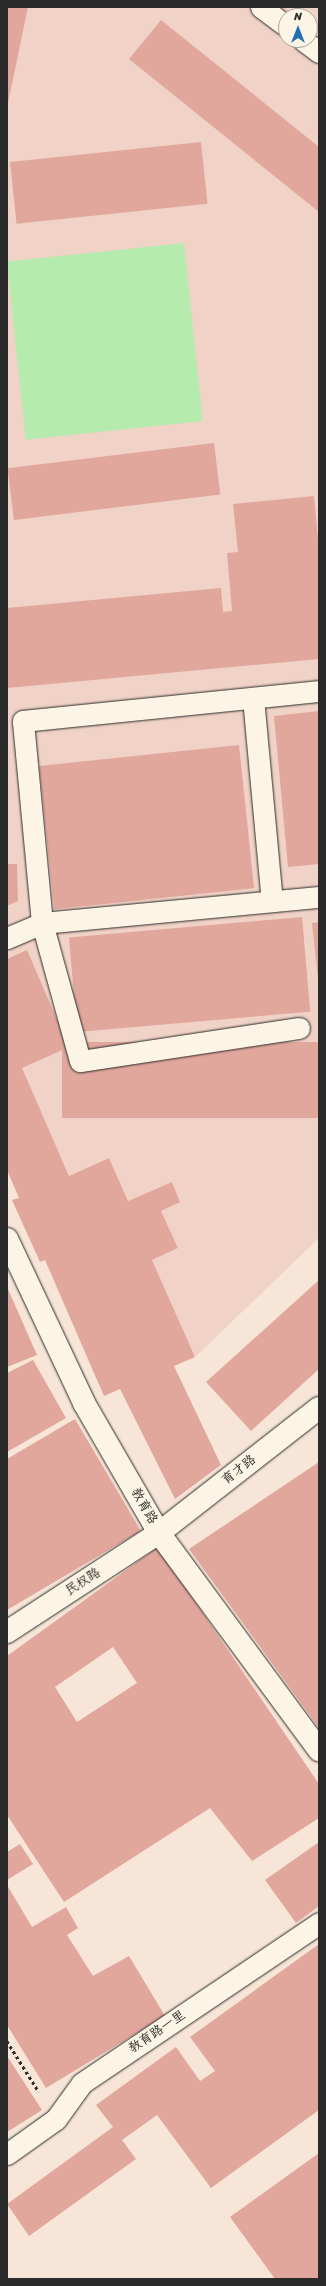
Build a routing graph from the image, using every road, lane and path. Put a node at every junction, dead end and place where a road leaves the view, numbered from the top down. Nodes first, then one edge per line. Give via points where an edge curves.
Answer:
1 (262, 7) edge
2 (278, 20) edge
3 (319, 691) edge
4 (253, 698) junction
5 (319, 896) edge
6 (272, 901) junction
7 (42, 923) junction
8 (7, 938) edge
9 (299, 1028) dead end
10 (7, 1239) edge
11 (319, 1408) edge
12 (159, 1533) junction
13 (7, 1632) edge
14 (319, 1750) edge
15 (319, 1923) edge
16 (7, 2041) edge
17 (56, 2119) junction
18 (7, 2154) edge

1 - 2 lane
3 - 4 lane
4 - 6 lane
4 - 7 lane via 23,721
5 - 6 lane
6 - 7 lane
7 - 8 lane
7 - 9 lane via 80,1061
10 - 12 street, 教育路 via 84,1403
11 - 12 street, 育才路
12 - 13 street, 民权路
12 - 14 street, 教育路
15 - 17 lane, 教育路一里 via 82,2083
16 - 17 path
17 - 18 lane, 教育路一里

